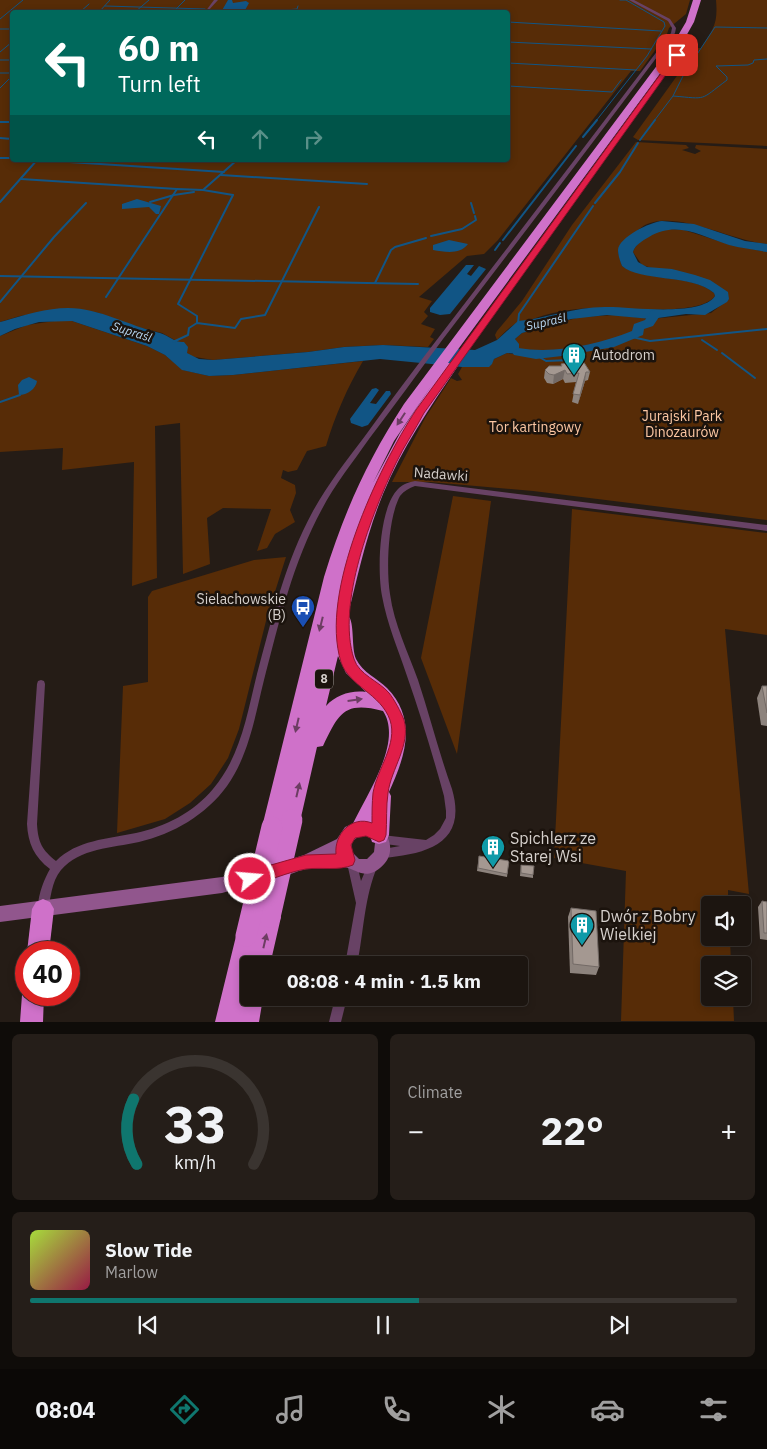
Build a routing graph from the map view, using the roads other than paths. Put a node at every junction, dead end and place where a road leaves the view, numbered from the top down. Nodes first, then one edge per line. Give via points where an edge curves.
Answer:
1 (216, 0) edge
2 (631, 0) edge
3 (697, 0) edge
4 (704, 0) edge
5 (208, 10) edge
6 (471, 331) junction
7 (428, 378) junction
8 (767, 528) edge
9 (344, 597) junction
10 (42, 684) dead end
11 (387, 704) junction
12 (305, 761) junction
13 (343, 844) junction
14 (376, 844) junction
15 (306, 862) junction
16 (350, 862) junction
17 (56, 868) junction
18 (362, 907) junction
19 (42, 909) junction
20 (0, 914) edge
21 (39, 941) edge
22 (262, 956) edge
23 (353, 956) edge
24 (238, 973) junction
25 (32, 1006) edge
26 (250, 1006) edge
27 (339, 1006) edge
28 (31, 1022) edge
29 (216, 1022) edge
30 (226, 1022) edge
31 (247, 1022) edge
32 (335, 1022) edge

1 - 5 street
2 - 7 street via 669,20 673,33 447,330
3 - 6 highway, 8 via 677,44
4 - 6 highway, 8 via 697,23 684,46
6 - 7 highway, 8
7 - 9 highway, 8 via 410,428 383,477 358,543
7 - 17 street via 330,488 307,529 284,590 240,754 225,783 200,809 184,820 147,835 78,852
7 -> 24 highway, 8, bridge via 378,457 344,538
8 - 14 street, Nadawki via 415,483 399,490 384,553 386,596 392,623 424,712 451,813 445,831 428,844 410,850
9 - 11 highway via 343,638 348,663 360,678 384,697
9 - 12 highway, 8
10 - 17 street via 32,840 36,850
12 -> 11 highway via 328,715 341,703 358,698
11 - 14 highway via 397,720 398,736 381,792
22 -> 12 highway, 8, bridge
13 - 14 street via 349,833
13 - 15 street
13 - 16 street via 344,855
14 - 16 street via 363,866
14 - 18 street
15 - 16 street
15 - 19 street via 222,885
16 - 18 street
17 - 19 street
18 - 23 street
19 - 20 street
19 - 21 highway
24 - 29 highway
24 - 30 highway, 8
25 - 28 highway
26 - 31 highway
27 - 32 street

